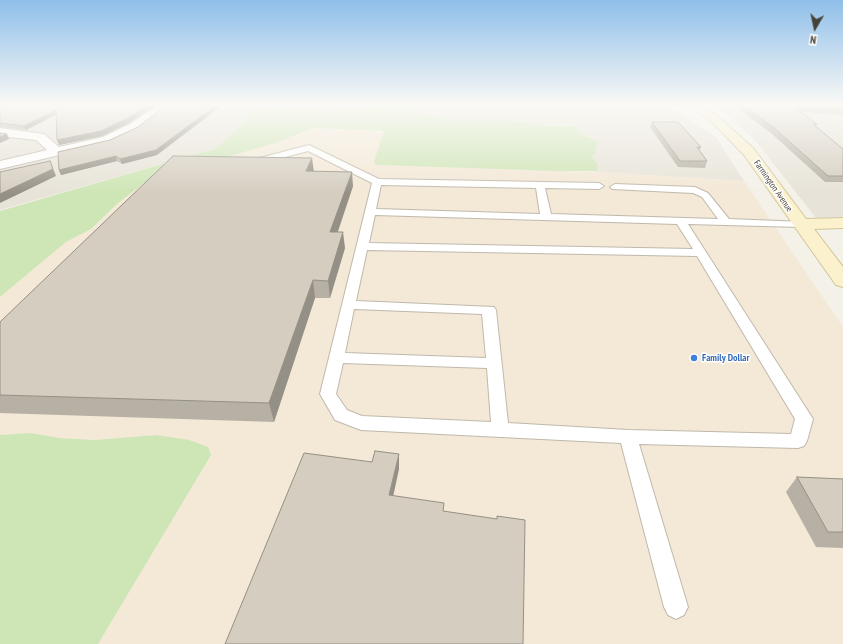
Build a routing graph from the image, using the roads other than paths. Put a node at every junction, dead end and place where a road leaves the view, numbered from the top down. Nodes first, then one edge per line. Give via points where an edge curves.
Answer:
1 (16, 134) edge
2 (119, 134) edge
3 (731, 134) edge
4 (57, 152) junction
5 (252, 163) edge
6 (0, 165) edge
7 (377, 182) junction
8 (540, 185) junction
9 (599, 186) dead end
10 (615, 187) dead end
11 (370, 212) junction
12 (546, 217) junction
13 (681, 221) junction
14 (726, 222) junction
15 (843, 223) edge
16 (800, 224) junction
17 (362, 246) junction
18 (702, 253) junction
19 (843, 281) edge
20 (348, 305) junction
21 (337, 358) junction
22 (494, 363) junction
23 (500, 429) junction
24 (628, 437) junction
25 (676, 607) dead end

1 - 4 street via 40,137
2 - 4 street via 107,140
3 - 16 main road, Farmington Avenue via 749,152
4 - 6 street
5 - 7 lane via 309,148
7 - 8 lane
7 - 11 lane
8 - 9 lane
8 - 12 lane
10 - 14 lane via 695,190 705,195
11 - 12 lane
11 - 17 lane
12 - 13 lane
13 - 14 lane
13 - 18 lane
14 - 16 lane
15 - 16 main road
16 - 19 main road, Farmington Avenue
17 - 18 lane
17 - 20 lane
18 - 24 lane via 804,419 798,441
20 - 21 lane
20 - 22 lane via 489,310
21 - 22 lane
21 - 23 lane via 328,394 341,415 361,423
22 - 23 lane
23 - 24 lane
24 - 25 lane

